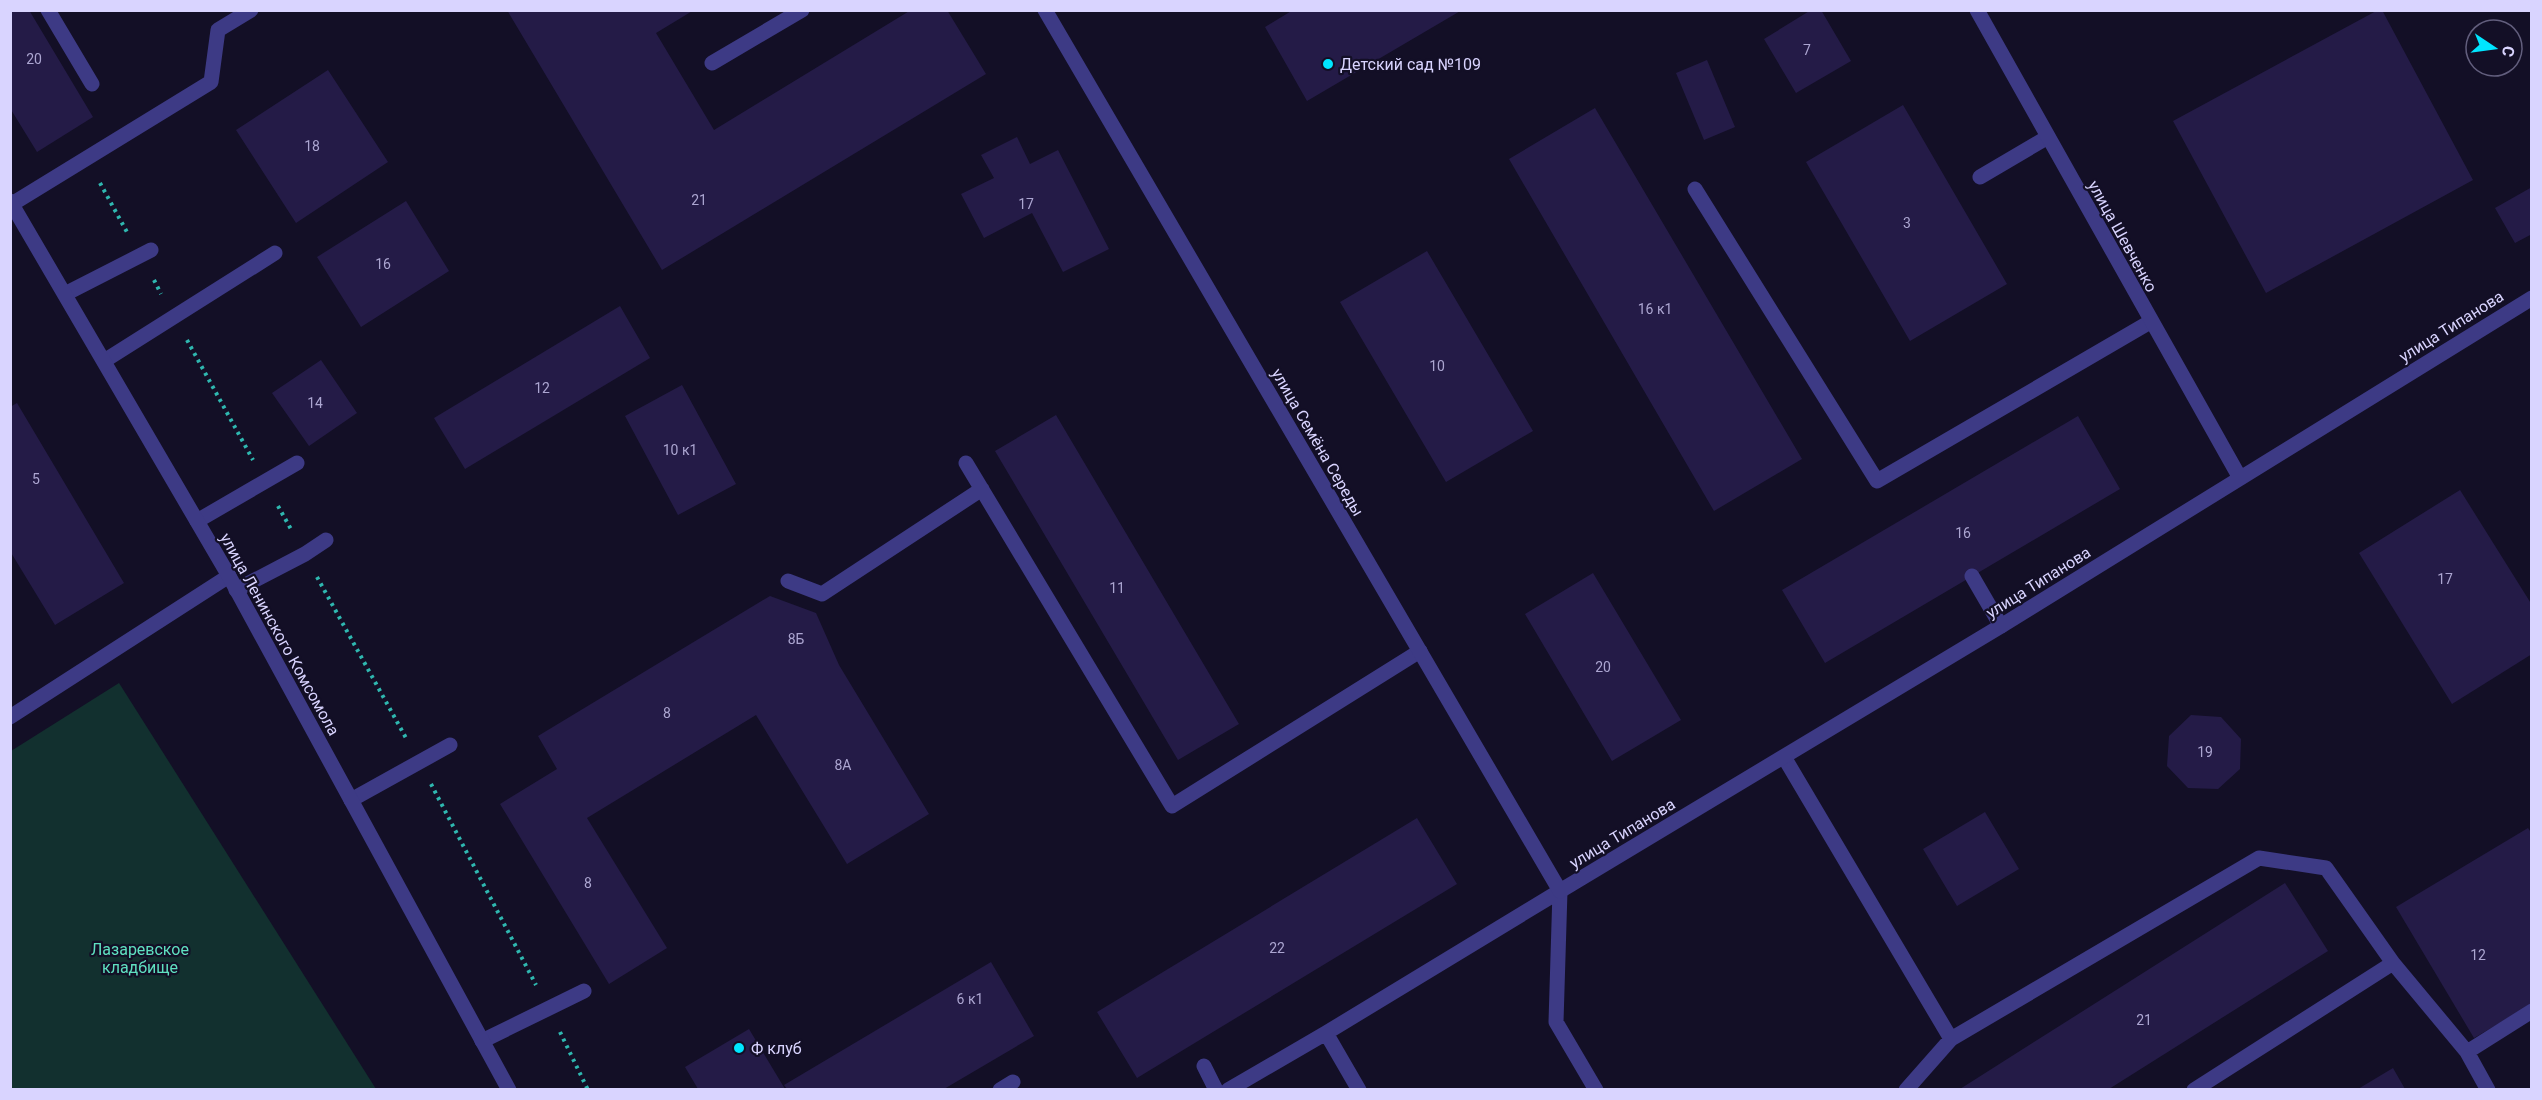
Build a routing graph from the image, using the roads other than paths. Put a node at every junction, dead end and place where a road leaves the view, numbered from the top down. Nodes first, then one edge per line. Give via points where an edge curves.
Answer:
1 (48, 10) edge
2 (251, 10) edge
3 (802, 10) edge
4 (1045, 10) edge
5 (1977, 10) edge
6 (712, 63) dead end
7 (92, 84) dead end
8 (2048, 137) junction
9 (1980, 177) dead end
10 (1695, 189) dead end
11 (11, 202) edge
12 (146, 253) road end
13 (275, 253) dead end
14 (65, 294) junction
15 (2532, 298) edge
16 (2150, 322) junction
17 (104, 361) junction
18 (297, 463) dead end
19 (966, 463) dead end
20 (2240, 478) junction
21 (982, 489) junction
22 (197, 521) junction
23 (326, 540) dead end
24 (229, 576) junction
25 (1972, 576) dead end
26 (788, 581) dead end
27 (236, 590) junction
28 (2001, 626) junction
29 (1420, 651) junction
30 (10, 717) edge
31 (450, 745) dead end
32 (1784, 757) junction
33 (351, 800) junction
34 (1560, 891) junction
35 (2393, 963) junction
36 (584, 991) dead end
37 (2532, 1011) edge
38 (1326, 1033) junction
39 (1951, 1039) junction
40 (482, 1041) junction
41 (2467, 1052) junction
42 (1204, 1066) dead end
43 (508, 1089) edge
44 (1216, 1089) edge
45 (1228, 1089) edge
46 (1359, 1089) edge
47 (1596, 1089) edge
48 (1906, 1089) edge
49 (2194, 1089) edge
50 (2488, 1089) edge

1 - 7 street
2 - 11 street via 218,30 211,82
3 - 6 street
4 - 29 street, улица Семёна Середы
5 - 8 street, улица Шевченко
8 - 9 street
8 - 16 street, улица Шевченко
10 - 16 street via 1877,482
11 - 14 street, улица Ленинского Комсомола
12 - 14 street
13 - 17 street
14 - 17 street, улица Ленинского Комсомола
15 - 20 street, улица Типанова
16 - 20 street, улица Шевченко
17 - 22 street, улица Ленинского Комсомола
18 - 22 street
19 - 21 street
20 - 28 street, улица Типанова
21 - 26 street via 822,594
21 - 29 street via 1172,807
22 - 24 street, улица Ленинского Комсомола
23 - 27 street
24 - 27 street, улица Ленинского Комсомола
24 - 30 street
25 - 28 street
27 - 33 street, улица Ленинского Комсомола
28 - 32 street, улица Типанова
29 - 34 street, улица Семёна Середы
31 - 33 street
32 - 34 street, улица Типанова
32 - 39 street
33 - 40 street, улица Ленинского Комсомола
34 - 38 street, улица Типанова
34 - 47 street via 1556,1022
35 - 39 street via 2326,868 2259,858
35 - 41 street
35 - 49 street
36 - 40 street
37 - 41 street
38 - 45 street, улица Типанова
38 - 46 street
39 - 48 street
40 - 43 street, улица Ленинского Комсомола
41 - 50 street
42 - 44 street

